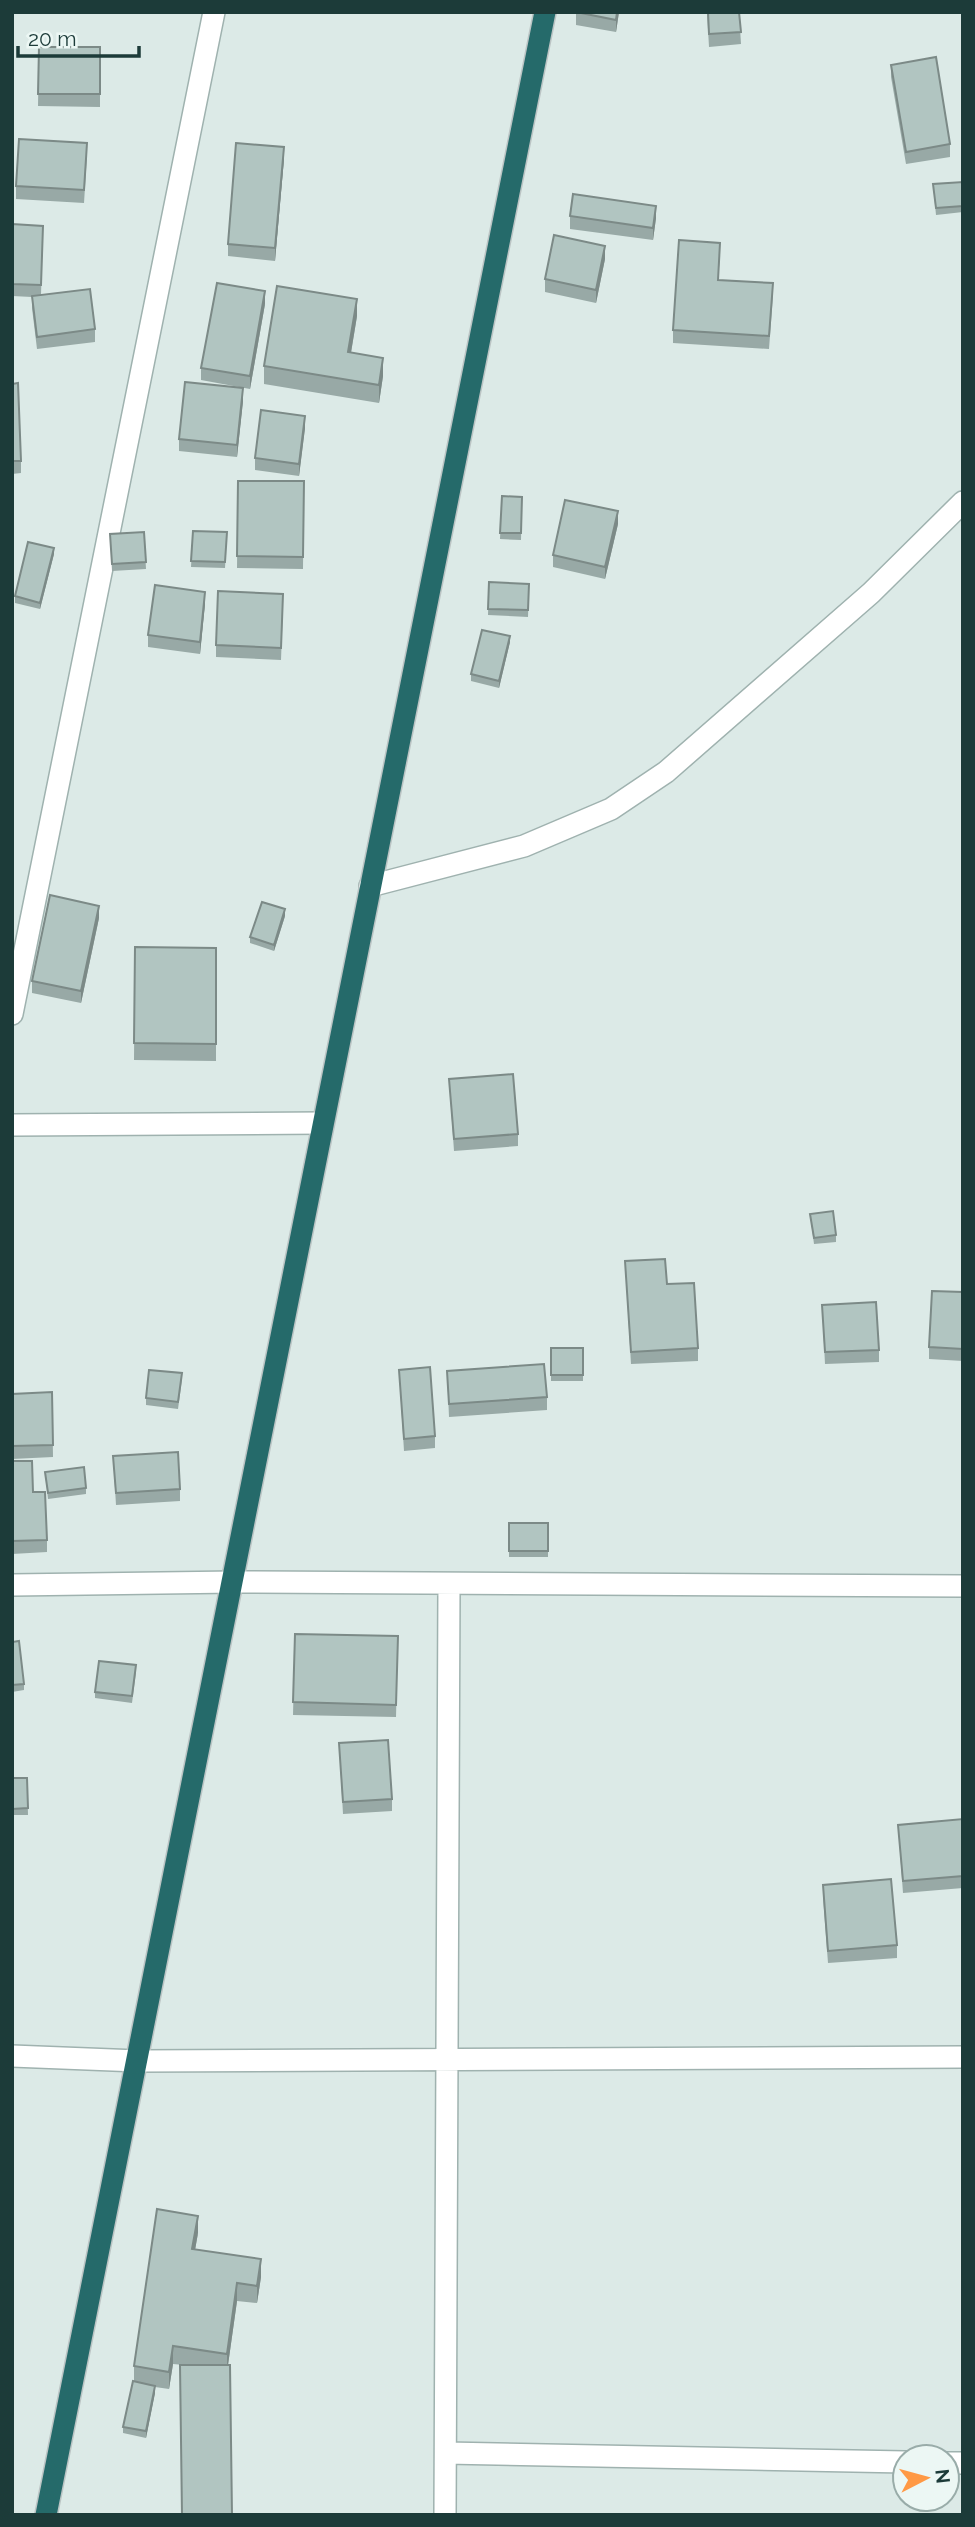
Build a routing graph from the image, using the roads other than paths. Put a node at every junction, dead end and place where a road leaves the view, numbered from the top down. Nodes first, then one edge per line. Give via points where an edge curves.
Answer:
1 (214, 12) edge
2 (545, 12) edge
3 (963, 502) edge
4 (370, 886) junction
5 (12, 1014) edge
6 (323, 1123) junction
7 (12, 1125) edge
8 (234, 1582) junction
9 (449, 1584) junction
10 (12, 1585) edge
11 (963, 1586) edge
12 (12, 2056) edge
13 (963, 2057) edge
14 (447, 2060) junction
15 (138, 2061) junction
16 (446, 2453) junction
17 (891, 2462) edge
18 (46, 2515) edge
19 (445, 2515) edge

1 - 5 street
2 - 4 highway
3 - 4 street via 871,593 687,754 611,809 524,846
4 - 6 highway
6 - 7 street
6 - 8 highway
8 - 9 street
8 - 10 street
8 - 15 highway
9 - 11 street
9 - 14 street
12 - 15 street
13 - 14 street
14 - 15 street
14 - 16 street
15 - 18 highway
16 - 17 street
16 - 19 street

